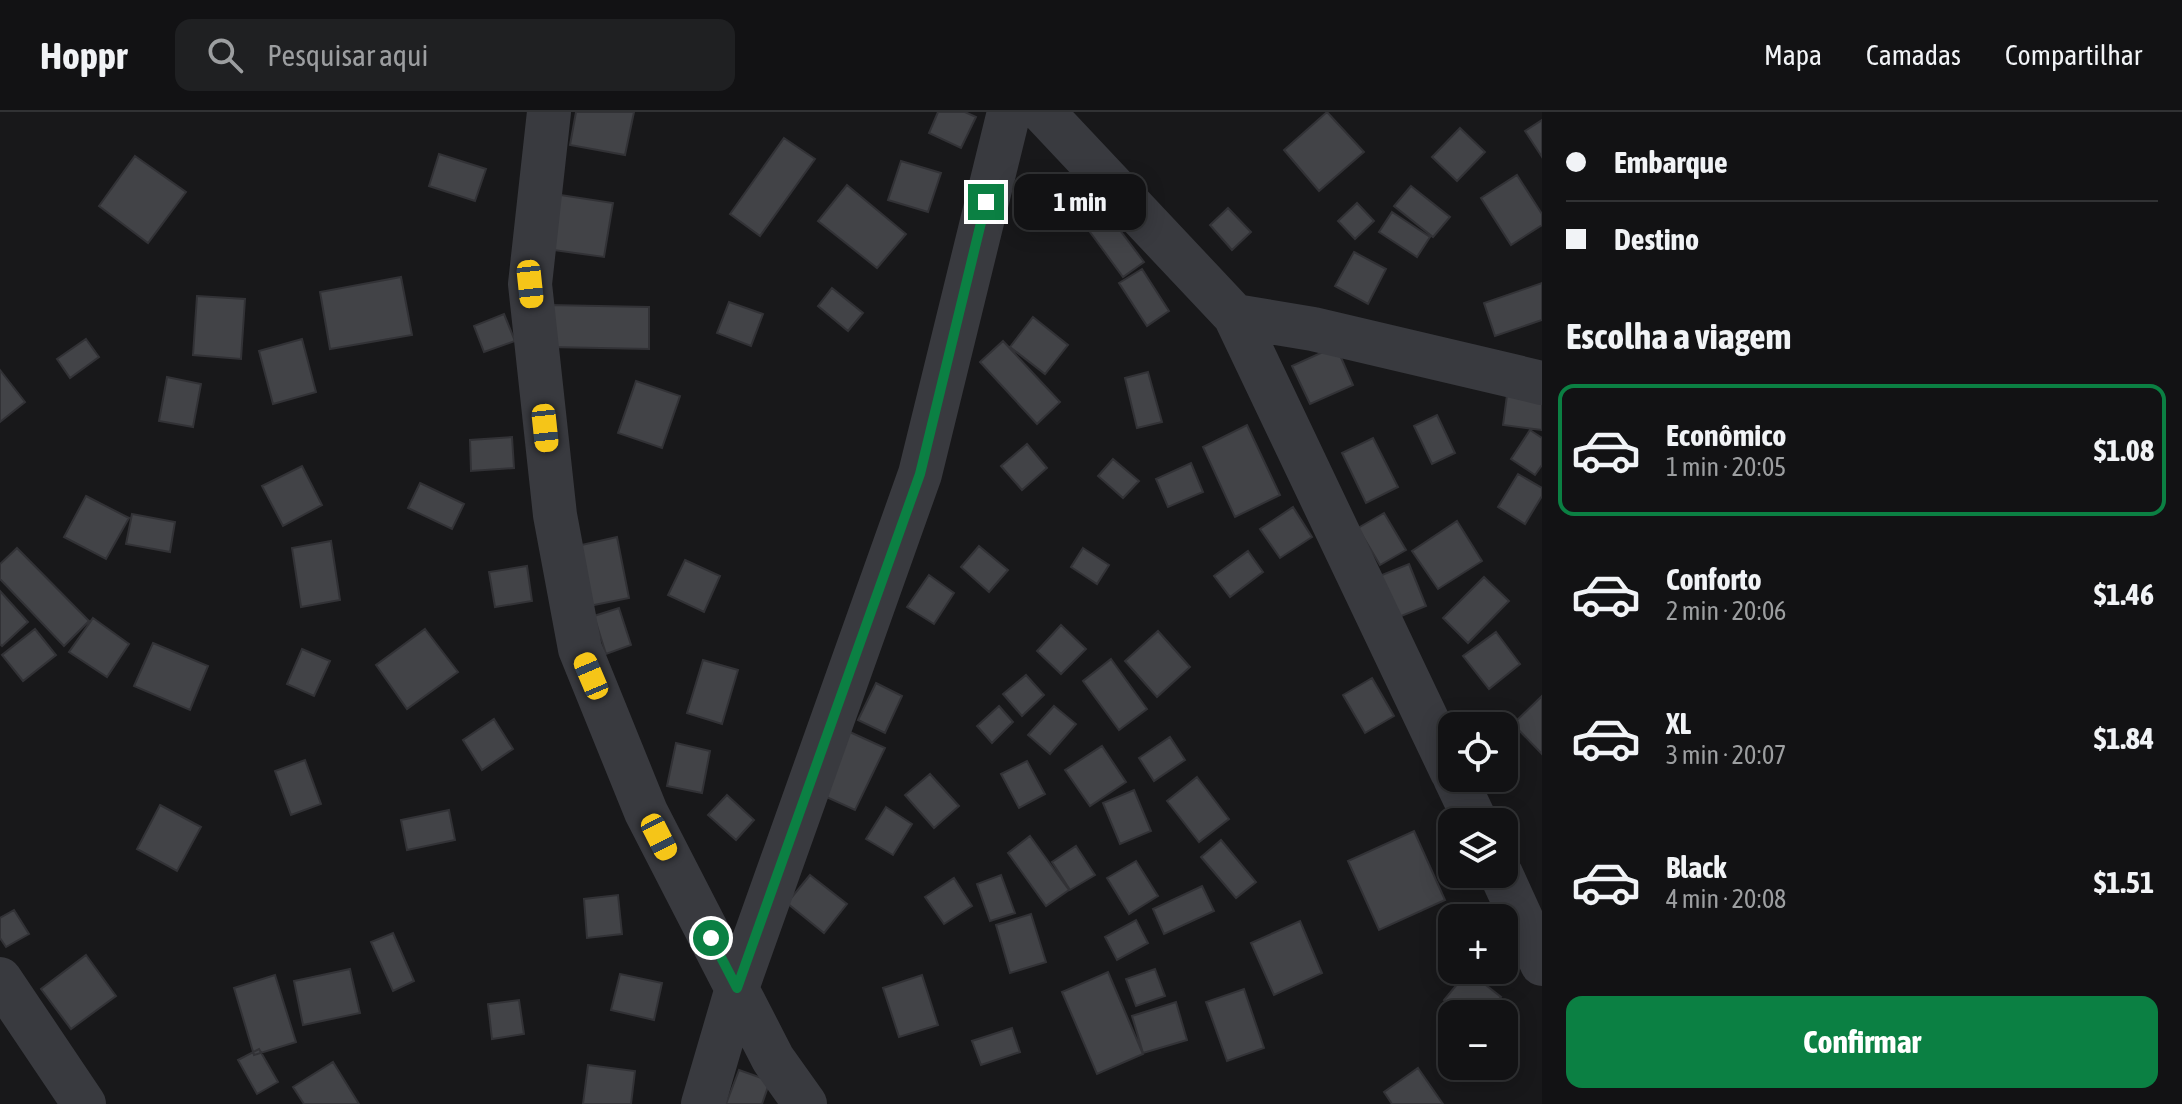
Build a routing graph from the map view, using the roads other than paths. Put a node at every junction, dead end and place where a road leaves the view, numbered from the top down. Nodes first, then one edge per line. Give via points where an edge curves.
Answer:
1 (549, 112) edge
2 (1009, 112) edge
3 (1043, 112) edge
4 (1235, 316) junction
5 (1542, 383) edge
6 (1438, 743) edge
7 (1507, 888) edge
8 (1542, 964) edge
9 (0, 979) edge
10 (737, 988) junction
11 (84, 1104) edge
12 (703, 1104) edge
13 (805, 1104) edge

1 - 10 street via 530,284 555,515 580,649 646,812
2 - 10 street via 920,474
3 - 4 street
4 - 5 street
4 - 6 street
7 - 8 street
9 - 11 street
10 - 12 street
10 - 13 street via 773,1059

